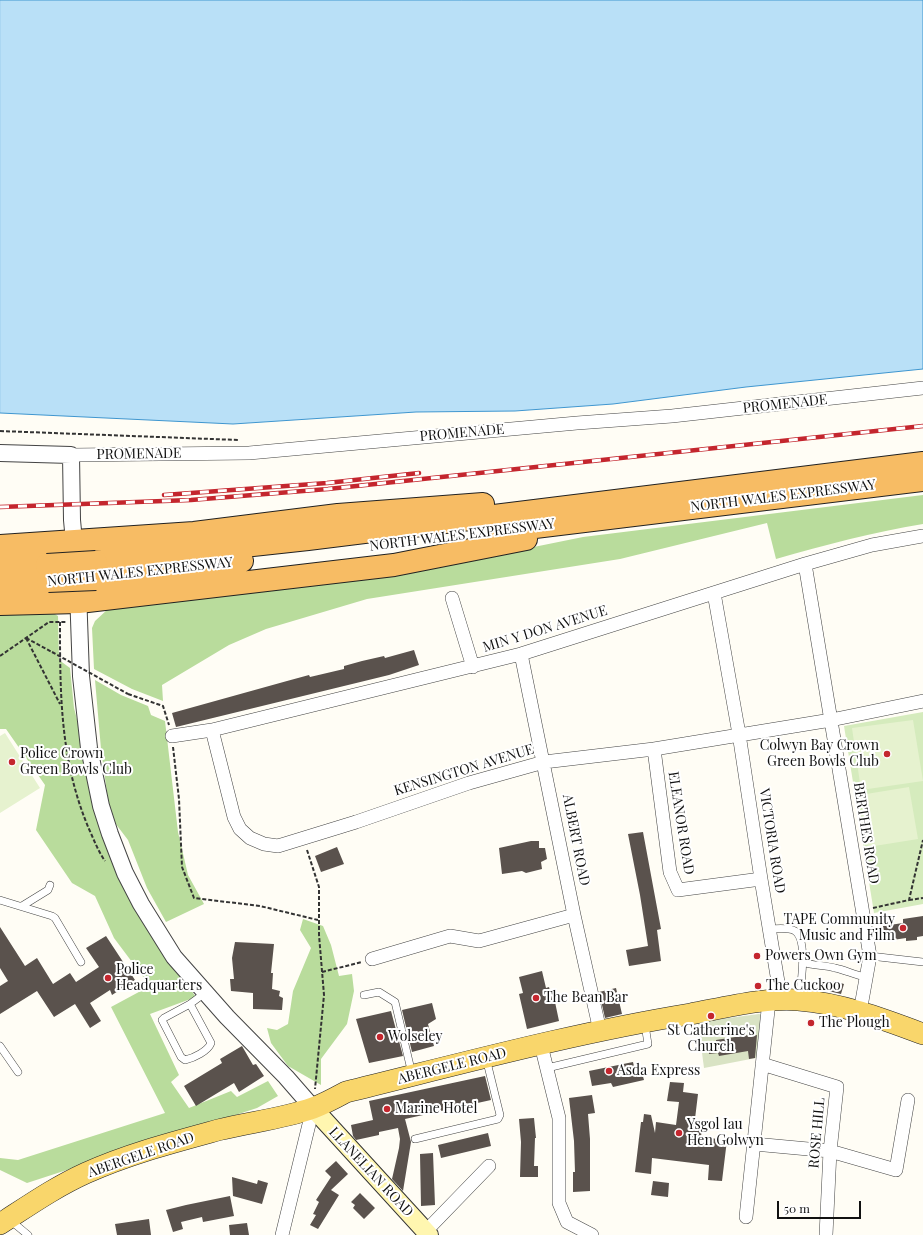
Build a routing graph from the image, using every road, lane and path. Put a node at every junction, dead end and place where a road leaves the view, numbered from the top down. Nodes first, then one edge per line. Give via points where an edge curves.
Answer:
1 (923, 388) edge
2 (0, 431) edge
3 (240, 440) dead end
4 (0, 453) edge
5 (70, 456) junction
6 (923, 463) edge
7 (923, 480) edge
8 (687, 500) junction
9 (923, 536) edge
10 (74, 542) junction
11 (0, 546) edge
12 (805, 564) junction
13 (0, 566) edge
14 (48, 573) junction
15 (0, 584) edge
16 (714, 593) junction
17 (452, 598) dead end
18 (79, 602) junction
19 (0, 604) edge
20 (49, 622) dead end
21 (26, 638) junction
22 (521, 654) junction
23 (0, 656) edge
24 (473, 667) junction
25 (923, 701) edge
26 (62, 706) dead end
27 (831, 720) junction
28 (212, 730) junction
29 (739, 734) junction
30 (172, 736) junction
31 (654, 749) junction
32 (544, 762) junction
33 (303, 839) junction
34 (923, 840) edge
35 (761, 879) junction
36 (50, 885) dead end
37 (923, 898) edge
38 (0, 900) edge
39 (909, 900) junction
40 (22, 906) junction
41 (862, 911) junction
42 (574, 915) junction
43 (318, 920) junction
44 (769, 929) junction
45 (870, 956) junction
46 (372, 959) joint
47 (81, 962) dead end
48 (803, 962) junction
49 (923, 962) edge
50 (322, 972) junction
51 (866, 977) junction
52 (205, 993) junction
53 (364, 994) dead end
54 (783, 1000) junction
55 (190, 1004) junction
56 (860, 1012) junction
57 (644, 1022) junction
58 (600, 1031) junction
59 (923, 1034) edge
60 (541, 1045) junction
61 (0, 1046) edge
62 (486, 1058) junction
63 (762, 1064) junction
64 (547, 1068) junction
65 (18, 1072) dead end
66 (412, 1076) junction
67 (908, 1100) dead end
68 (313, 1108) junction
69 (416, 1139) dead end
70 (754, 1144) junction
71 (830, 1151) junction
72 (489, 1166) dead end
73 (746, 1217) dead end
74 (4, 1221) edge
75 (427, 1233) edge
76 (28, 1235) edge
77 (282, 1235) edge
78 (592, 1235) edge
79 (826, 1235) edge

1 - 5 street, PROMENADE via 672,416 249,453
2 - 3 path
4 - 5 street, PROMENADE
5 - 10 street
6 - 8 highway, NORTH WALES EXPRESSWAY
7 - 8 highway, NORTH WALES EXPRESSWAY
8 - 10 highway via 422,508 338,515 194,533
8 - 14 highway, NORTH WALES EXPRESSWAY, bridge via 96,570
8 - 18 highway via 394,565
9 - 12 street, MIN Y DON AVENUE via 872,545
10 - 11 highway
10 - 18 street
12 - 16 street, MIN Y DON AVENUE
12 - 27 street, BERTHES ROAD
13 - 14 highway, NORTH WALES EXPRESSWAY
14 - 15 highway, NORTH WALES EXPRESSWAY
16 - 22 street, MIN Y DON AVENUE
16 - 29 street, VICTORIA ROAD
17 - 24 street
18 - 19 highway
18 - 52 street via 81,676 87,733 101,806 110,834 125,873 141,904 174,957
20 - 21 path
21 - 23 path
21 - 26 path
21 - 30 path, bridge via 128,694 163,706
22 - 24 street, MIN Y DON AVENUE
22 - 32 street, ALBERT ROAD
24 - 28 street, MIN Y DON AVENUE
25 - 27 street, KENSINGTON AVENUE
27 - 29 street, KENSINGTON AVENUE
27 - 41 street, BERTHES ROAD
28 - 30 street, MIN Y DON AVENUE
28 - 33 street, KENSINGTON AVENUE via 234,817 240,829 250,838 264,844 278,846
29 - 31 street, KENSINGTON AVENUE
29 - 35 street, VICTORIA ROAD
30 - 43 path via 179,799 182,867 194,898 260,906
31 - 32 street, KENSINGTON AVENUE
31 - 35 street, ELEANOR ROAD via 670,872 678,890
32 - 33 street, KENSINGTON AVENUE via 469,783
32 - 42 street, ALBERT ROAD
33 - 43 path via 319,887
34 - 39 path
35 - 44 street, VICTORIA ROAD
36 - 40 lane via 48,890
37 - 39 path
38 - 40 lane
39 - 41 path
40 - 47 lane via 55,918
41 - 45 street, BERTHES ROAD
42 - 46 street via 479,941 450,936
42 - 58 street, ALBERT ROAD
43 - 50 path
44 - 48 lane via 796,932 801,941
44 - 54 street, VICTORIA ROAD
45 - 49 lane
45 - 51 street, BERTHES ROAD
46 - 50 path
48 - 51 lane
48 - 54 lane via 802,982
50 - 68 path via 324,995
51 - 56 street, BERTHES ROAD
52 - 55 lane
52 - 68 street
53 - 66 lane via 379,992 395,1002
54 - 56 main road, ABERGELE ROAD via 822,1003
54 - 57 main road, ABERGELE ROAD
54 - 63 street, VICTORIA ROAD
55 - 55 lane via 211,1043 191,1059 185,1060 162,1020
56 - 59 main road, ABERGELE ROAD
57 - 58 main road, ABERGELE ROAD
57 - 64 lane via 648,1044
58 - 60 main road, ABERGELE ROAD
60 - 62 main road, ABERGELE ROAD
60 - 64 street
61 - 65 lane
62 - 66 main road, ABERGELE ROAD
62 - 69 lane via 500,1117
63 - 70 street, VICTORIA ROAD
63 - 71 street, ROSE HILL via 837,1087
64 - 78 street via 559,1118 559,1203 566,1222
66 - 68 main road, ABERGELE ROAD via 346,1092
67 - 71 street via 896,1170
68 - 74 main road, ABERGELE ROAD via 270,1120 230,1127 125,1158 86,1173 41,1196
68 - 75 main road, LLANELIAN ROAD
68 - 77 street
70 - 71 street
70 - 73 street, VICTORIA ROAD
71 - 79 street, ROSE HILL
72 - 75 street
74 - 76 lane

